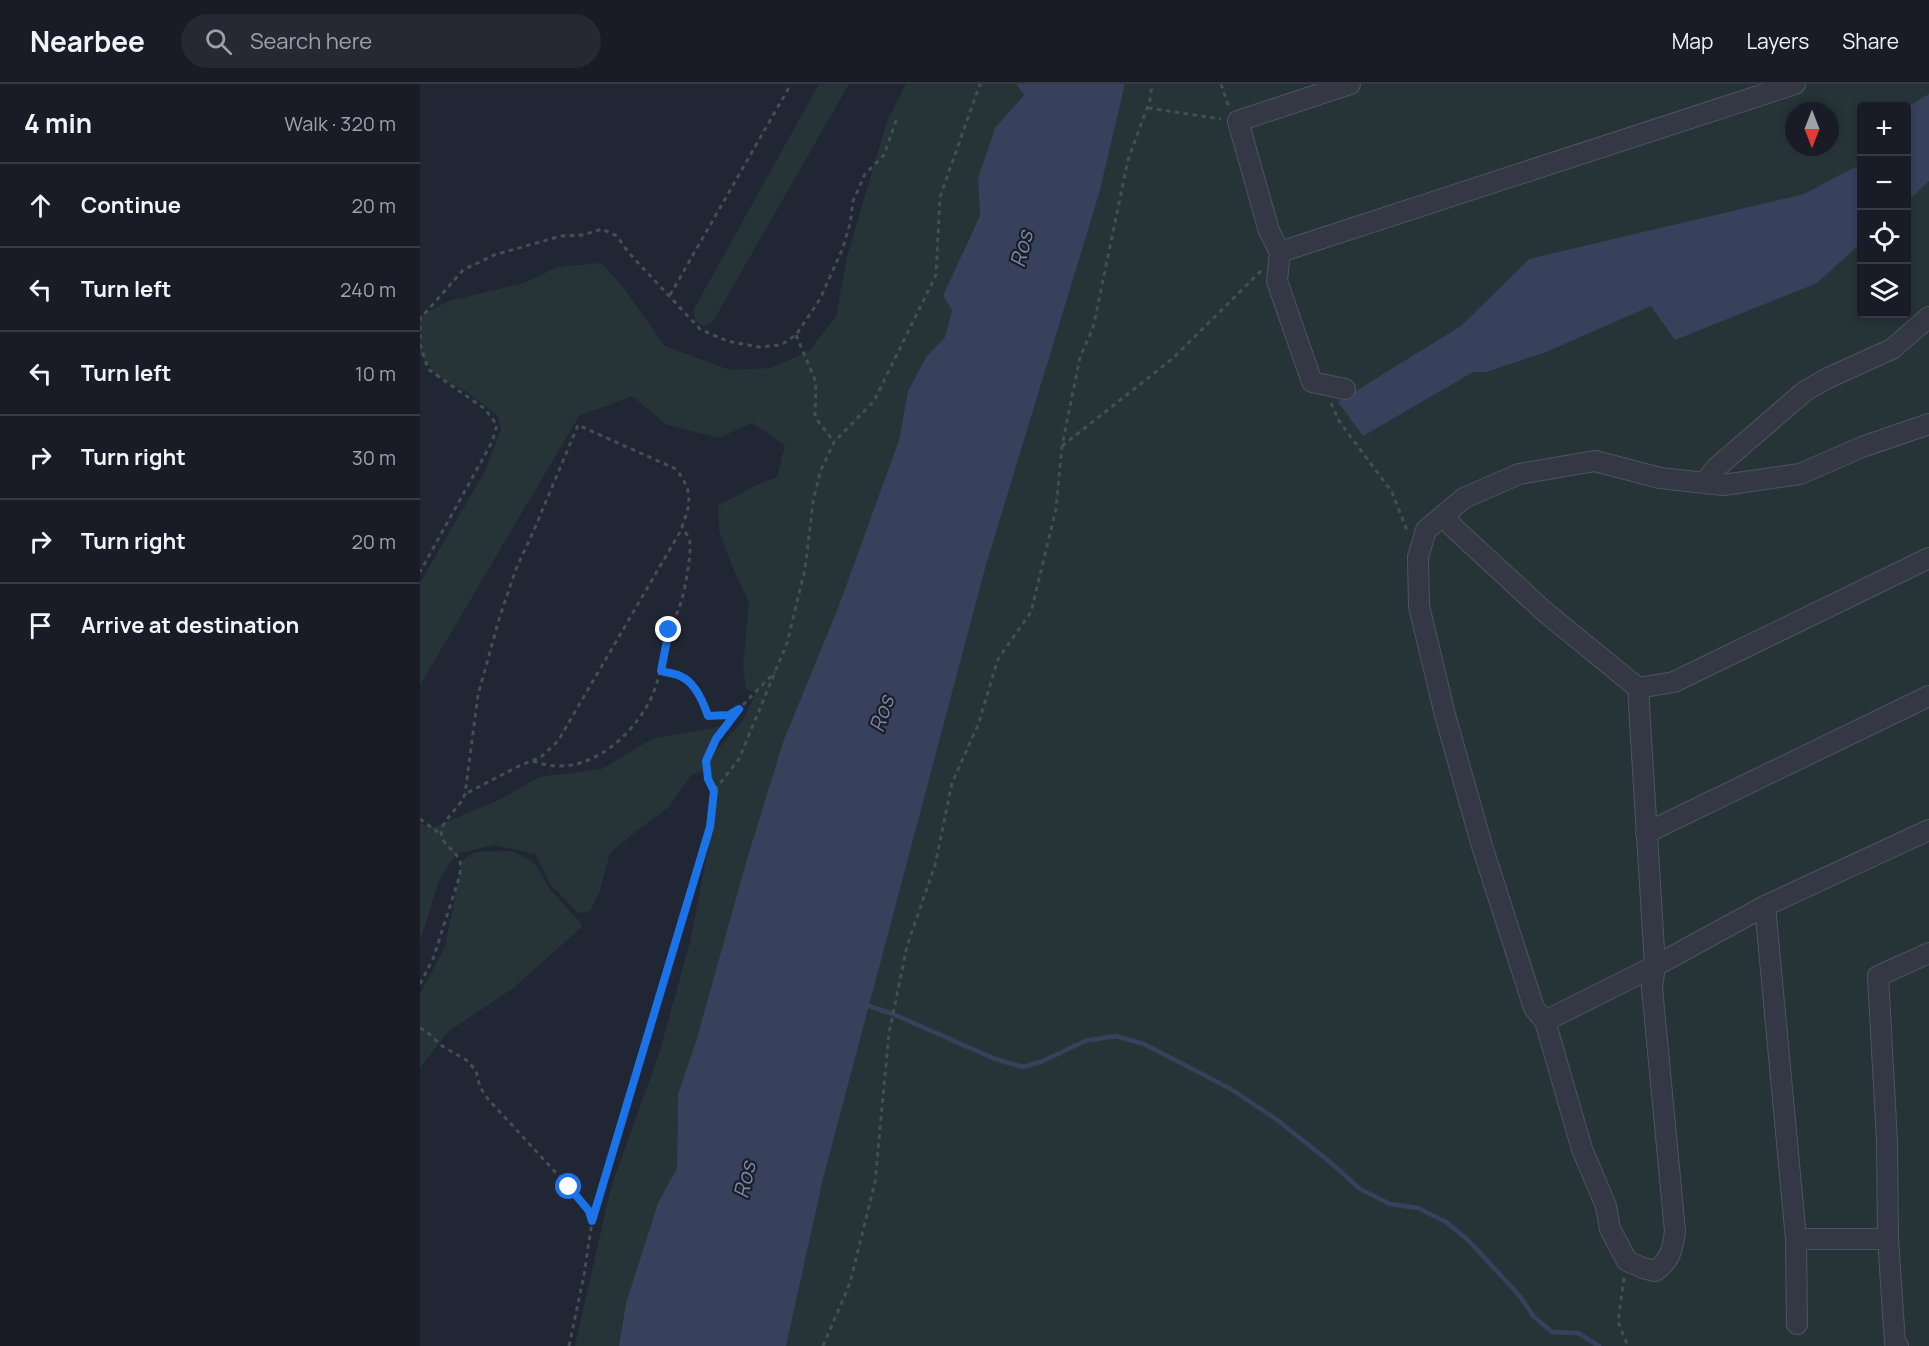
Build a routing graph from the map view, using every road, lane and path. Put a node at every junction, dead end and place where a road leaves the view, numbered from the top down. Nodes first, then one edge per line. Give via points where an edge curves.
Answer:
1 (791, 84) edge
2 (980, 84) edge
3 (1152, 84) edge
4 (1221, 84) edge
5 (1350, 84) edge
6 (1795, 84) edge
7 (1147, 108) junction
8 (897, 118) dead end
9 (1238, 121) junction
10 (1280, 252) junction
11 (670, 295) junction
12 (1929, 317) edge
13 (796, 335) junction
14 (420, 339) edge
15 (420, 344) edge
16 (1323, 385) junction
17 (1345, 389) dead end
18 (1929, 424) edge
19 (834, 442) junction
20 (1062, 446) junction
21 (1705, 482) junction
22 (1444, 517) junction
23 (682, 526) junction
24 (1418, 557) junction
25 (1929, 558) edge
26 (420, 572) edge
27 (777, 670) junction
28 (661, 671) junction
29 (1638, 688) junction
30 (1929, 696) edge
31 (739, 709) junction
32 (532, 761) junction
33 (714, 791) junction
34 (465, 794) junction
35 (420, 819) edge
36 (1929, 830) edge
37 (1646, 833) junction
38 (442, 835) junction
39 (1765, 906) junction
40 (1929, 953) edge
41 (1655, 966) junction
42 (420, 984) edge
43 (1545, 1021) junction
44 (420, 1028) edge
45 (592, 1221) junction
46 (1796, 1239) junction
47 (1888, 1239) junction
48 (1627, 1261) junction
49 (1797, 1324) dead end
50 (569, 1346) edge
51 (823, 1346) edge
52 (1628, 1346) edge
53 (1898, 1346) edge

1 - 11 path
2 - 19 path via 940,197 936,275 874,401
3 - 7 path
4 - 9 path via 1226,103
5 - 9 street
6 - 10 street
7 - 9 path
7 - 20 path via 1128,160 1093,327 1080,357
8 - 13 path via 884,155 865,174 853,201 842,250 820,299
9 - 10 street via 1269,231
10 - 16 street via 1277,281 1312,382
10 - 20 path via 1172,359
11 - 13 path via 700,329 728,341 759,347 781,345
11 - 14 path via 616,236 602,229 561,236 494,255 463,270 420,319
12 - 21 street via 1892,349 1805,392 1717,467
13 - 19 path via 816,382 815,417
15 - 26 path via 428,369 485,409 497,425 492,442
16 - 17 street
16 - 24 path via 1339,421 1392,492
18 - 21 street via 1800,474 1724,484
19 - 27 path via 820,472 805,570
20 - 51 path via 1056,510 1030,612 998,659 978,725 952,783 935,865 907,946 889,1033 875,1182 850,1283
21 - 22 street via 1660,478 1595,461 1519,474 1464,498
22 - 24 street via 1426,530
22 - 29 street via 1545,612
23 - 28 path via 690,542 685,584 669,630
23 - 32 path via 558,741
23 - 34 path via 690,496 676,469 578,425 500,616 478,695
24 - 43 street via 1419,606 1444,715 1534,1008
25 - 29 street via 1674,682
27 - 31 path
27 - 33 path via 740,759
28 - 31 path via 681,676 693,686 708,716 729,715
28 - 32 path via 647,705 618,742 590,760 569,767 548,767
29 - 37 street
30 - 37 street
31 - 33 path via 716,739 706,761
32 - 34 path
33 - 45 path via 710,827
34 - 38 path via 442,827
35 - 38 path
36 - 39 street
37 - 41 street
38 - 42 path via 461,866 433,959
39 - 41 street
39 - 46 street
40 - 47 street via 1878,976
41 - 43 street
41 - 48 street via 1653,988 1675,1231 1673,1248 1665,1264 1655,1271
43 - 48 street via 1582,1149 1606,1206 1610,1229
44 - 45 path via 442,1047 468,1060 488,1099 569,1187 589,1211
45 - 50 path
46 - 47 street
46 - 49 street
47 - 53 street
48 - 52 path via 1618,1322

